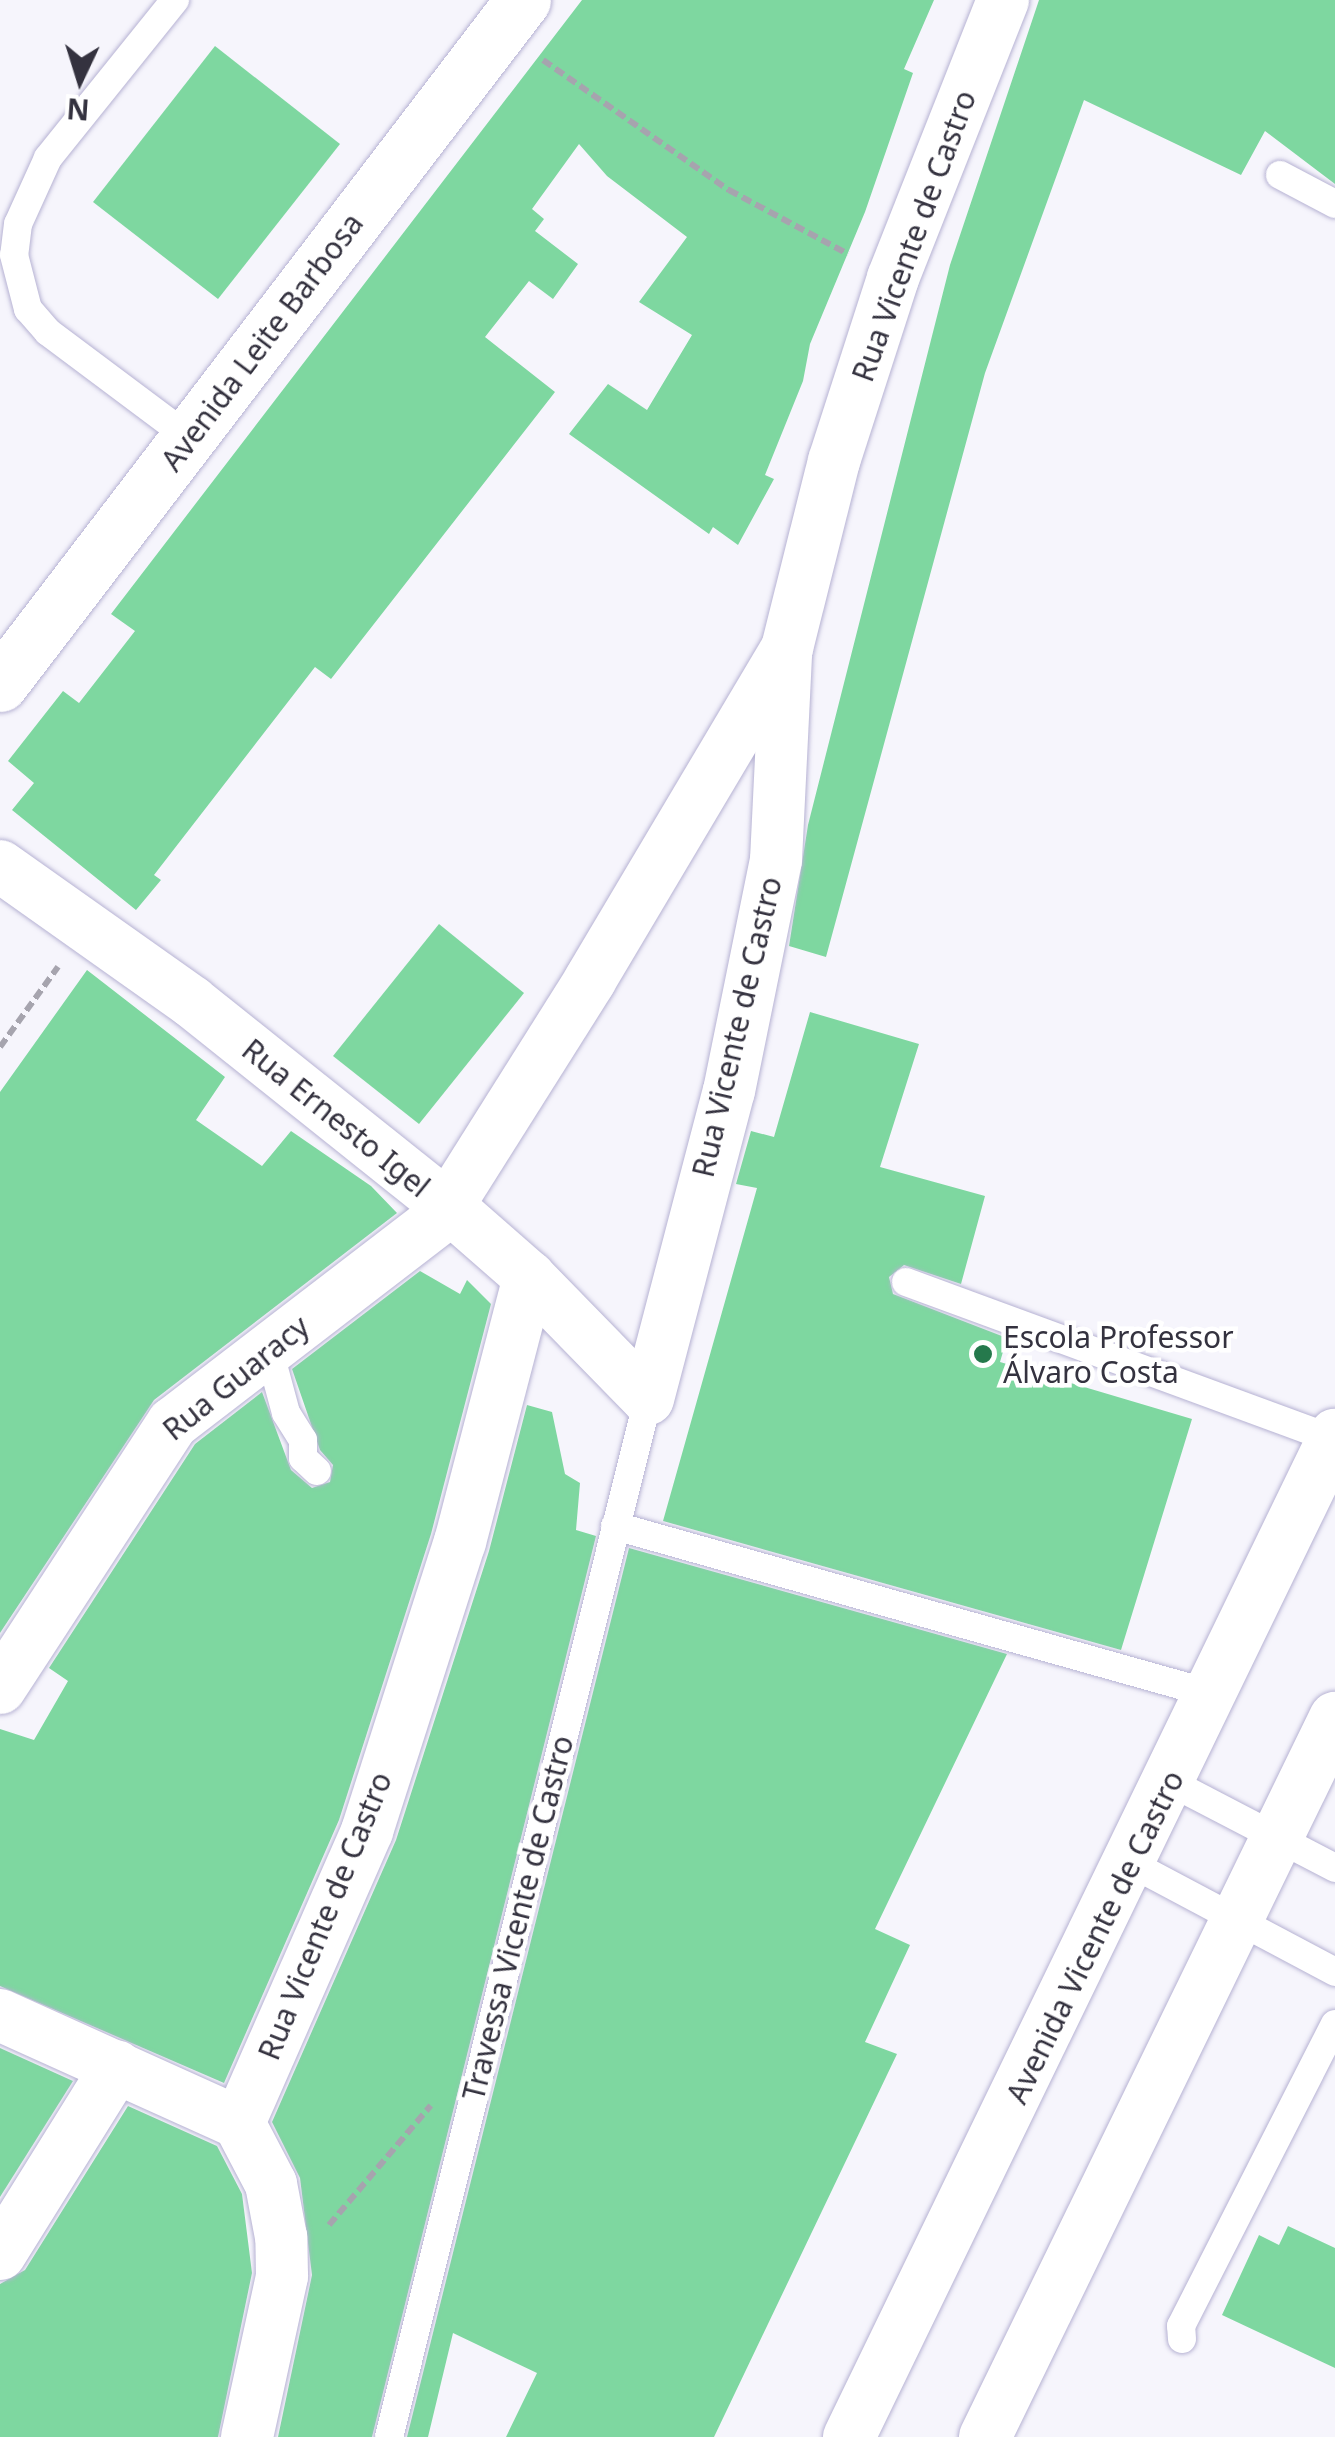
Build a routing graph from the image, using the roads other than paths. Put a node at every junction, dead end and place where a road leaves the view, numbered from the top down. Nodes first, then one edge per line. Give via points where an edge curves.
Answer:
1 (175, 0) edge
2 (1004, 0) edge
3 (511, 15) edge
4 (1280, 175) dead end
5 (1335, 204) edge
6 (7, 257) edge
7 (191, 439) junction
8 (786, 648) junction
9 (0, 684) edge
10 (0, 866) edge
11 (448, 1206) junction
12 (529, 1277) junction
13 (906, 1282) dead end
14 (269, 1350) junction
15 (648, 1399) junction
16 (1334, 1437) edge
17 (318, 1471) dead end
18 (615, 1526) junction
19 (0, 1688) edge
20 (1212, 1694) junction
21 (1335, 1718) edge
22 (1170, 1782) junction
23 (1275, 1840) junction
24 (1132, 1864) junction
25 (1335, 1868) edge
26 (1238, 1922) junction
27 (1335, 1972) edge
28 (0, 2015) edge
29 (1335, 2024) edge
30 (117, 2066) junction
31 (238, 2123) junction
32 (0, 2254) edge
33 (1182, 2339) dead end
34 (246, 2437) edge
35 (389, 2437) edge
36 (849, 2437) edge
37 (985, 2437) edge

1 - 6 lane via 48,158
2 - 8 street, Rua Vicente de Castro via 893,278 834,461
3 - 7 street, Avenida Leite Barbosa
4 - 5 lane
6 - 7 lane via 28,309 48,332
7 - 9 street, Avenida Leite Barbosa
8 - 11 street, Rua Vicente de Castro
8 - 15 street, Rua Vicente de Castro via 776,860 728,1091
10 - 11 street, Rua Ernesto Igel via 192,1002
11 - 12 street, Rua Ernesto Igel
11 - 14 street, Rua Guaracy
12 - 15 street, Rua Ernesto Igel
12 - 31 street, Rua Vicente de Castro via 460,1542 367,1831
13 - 16 lane
14 - 17 lane via 286,1413 303,1440 303,1458
14 - 19 street, Rua Guaracy via 173,1423 147,1455
15 - 18 lane, Travessa Vicente de Castro
16 - 20 street, Avenida Vicente de Castro
18 - 20 lane
18 - 35 lane, Travessa Vicente de Castro
20 - 22 street, Avenida Vicente de Castro
21 - 23 street
22 - 23 lane
22 - 24 street, Avenida Vicente de Castro
23 - 25 lane
23 - 26 street
24 - 26 lane
24 - 36 street, Avenida Vicente de Castro
26 - 27 lane
26 - 37 street
28 - 30 street
29 - 33 lane via 1182,2326
30 - 31 street
30 - 32 street
31 - 34 street via 271,2184 282,2276

